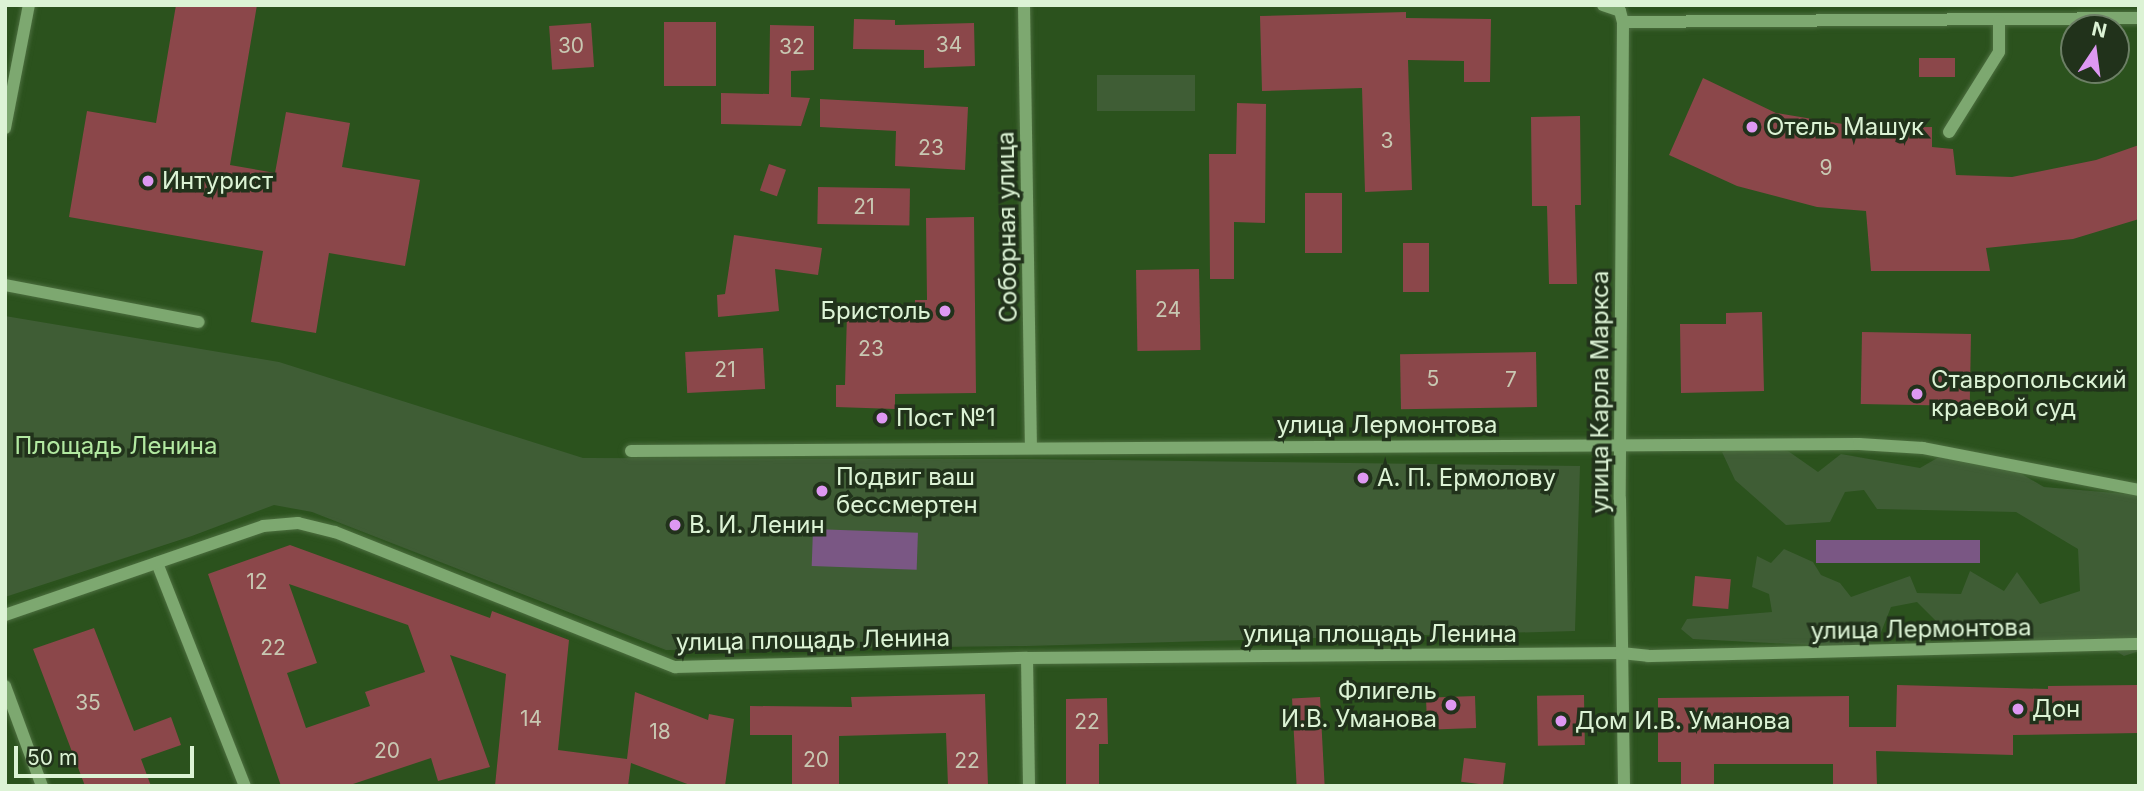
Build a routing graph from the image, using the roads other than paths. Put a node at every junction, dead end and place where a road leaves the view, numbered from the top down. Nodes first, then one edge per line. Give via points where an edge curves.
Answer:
1 (29, 5) edge
2 (1024, 5) edge
3 (1603, 5) edge
4 (1609, 5) edge
5 (2139, 18) edge
6 (1999, 21) junction
7 (1623, 22) junction
8 (5, 128) edge
9 (1949, 132) dead end
10 (5, 285) edge
11 (199, 322) dead end
12 (1620, 446) junction
13 (1031, 448) junction
14 (631, 451) dead end
15 (2139, 490) edge
16 (157, 563) junction
17 (5, 615) edge
18 (2139, 644) edge
19 (1621, 653) junction
20 (1027, 658) junction
21 (5, 687) edge
22 (10, 713) edge
23 (42, 786) edge
24 (245, 786) edge
25 (1028, 786) edge
26 (1624, 786) edge

1 - 8 street
2 - 13 street, Соборная улица
3 - 4 street
4 - 7 street via 1620,11
5 - 6 street
6 - 7 street
6 - 9 street via 1999,52
7 - 12 street, улица Карла Маркса
10 - 11 street
12 - 13 street, улица Лермонтова
12 - 15 street, улица Лермонтова via 1858,444 1923,448
12 - 19 street, улица Карла Маркса
13 - 14 street, улица Лермонтова
16 - 17 street, улица площадь Ленина
16 - 20 street, улица площадь Ленина via 263,526 298,523 335,532 675,667
16 - 24 street
18 - 19 street, улица Лермонтова
19 - 20 street, улица площадь Ленина
19 - 26 street, улица Карла Маркса
20 - 25 street
21 - 22 street
22 - 23 street

